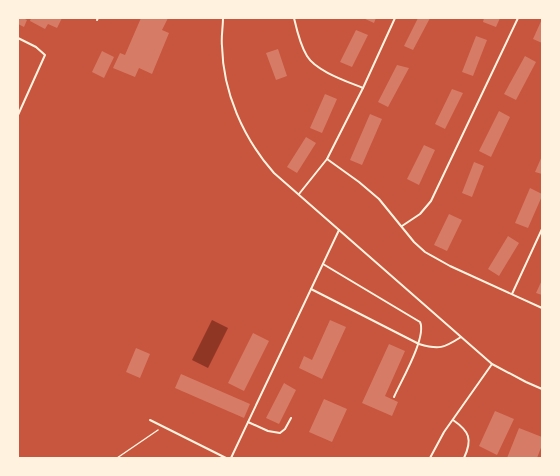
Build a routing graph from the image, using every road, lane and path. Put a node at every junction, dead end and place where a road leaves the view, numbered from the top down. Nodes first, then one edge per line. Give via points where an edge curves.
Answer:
1 (223, 18) edge
2 (294, 18) edge
3 (395, 18) edge
4 (518, 18) edge
5 (18, 38) edge
6 (363, 88) junction
7 (18, 115) edge
8 (327, 159) junction
9 (299, 194) junction
10 (402, 226) junction
11 (340, 229) junction
12 (542, 229) edge
13 (323, 264) junction
14 (311, 289) junction
15 (512, 294) junction
16 (542, 308) edge
17 (461, 337) junction
18 (419, 344) junction
19 (492, 364) junction
20 (542, 389) edge
21 (394, 397) dead end
22 (291, 418) dead end
23 (150, 420) dead end
24 (452, 420) junction
25 (248, 422) junction
26 (163, 427) junction
27 (117, 458) edge
28 (226, 458) edge
29 (231, 458) edge
30 (430, 458) edge
31 (464, 458) edge

1 - 9 lane via 222,46 227,82 237,114 252,145 264,161
2 - 6 lane via 307,57 316,66
3 - 6 lane
4 - 10 lane via 431,201 420,214
5 - 7 lane via 36,47 45,56
6 - 8 lane
8 - 9 lane
8 - 10 lane via 379,199
9 - 11 lane
10 - 15 lane via 414,242 439,261
11 - 13 lane
11 - 17 lane
12 - 15 lane
13 - 14 lane
13 - 18 lane via 418,320 422,325
14 - 18 lane
14 - 25 lane
15 - 16 lane
17 - 18 lane via 440,348
17 - 19 lane
18 - 21 lane
19 - 20 lane
19 - 24 lane
22 - 25 lane via 280,433 268,431
23 - 26 lane
24 - 30 lane
24 - 31 lane via 465,430 470,438 470,445
25 - 29 lane
26 - 27 path
26 - 28 lane

